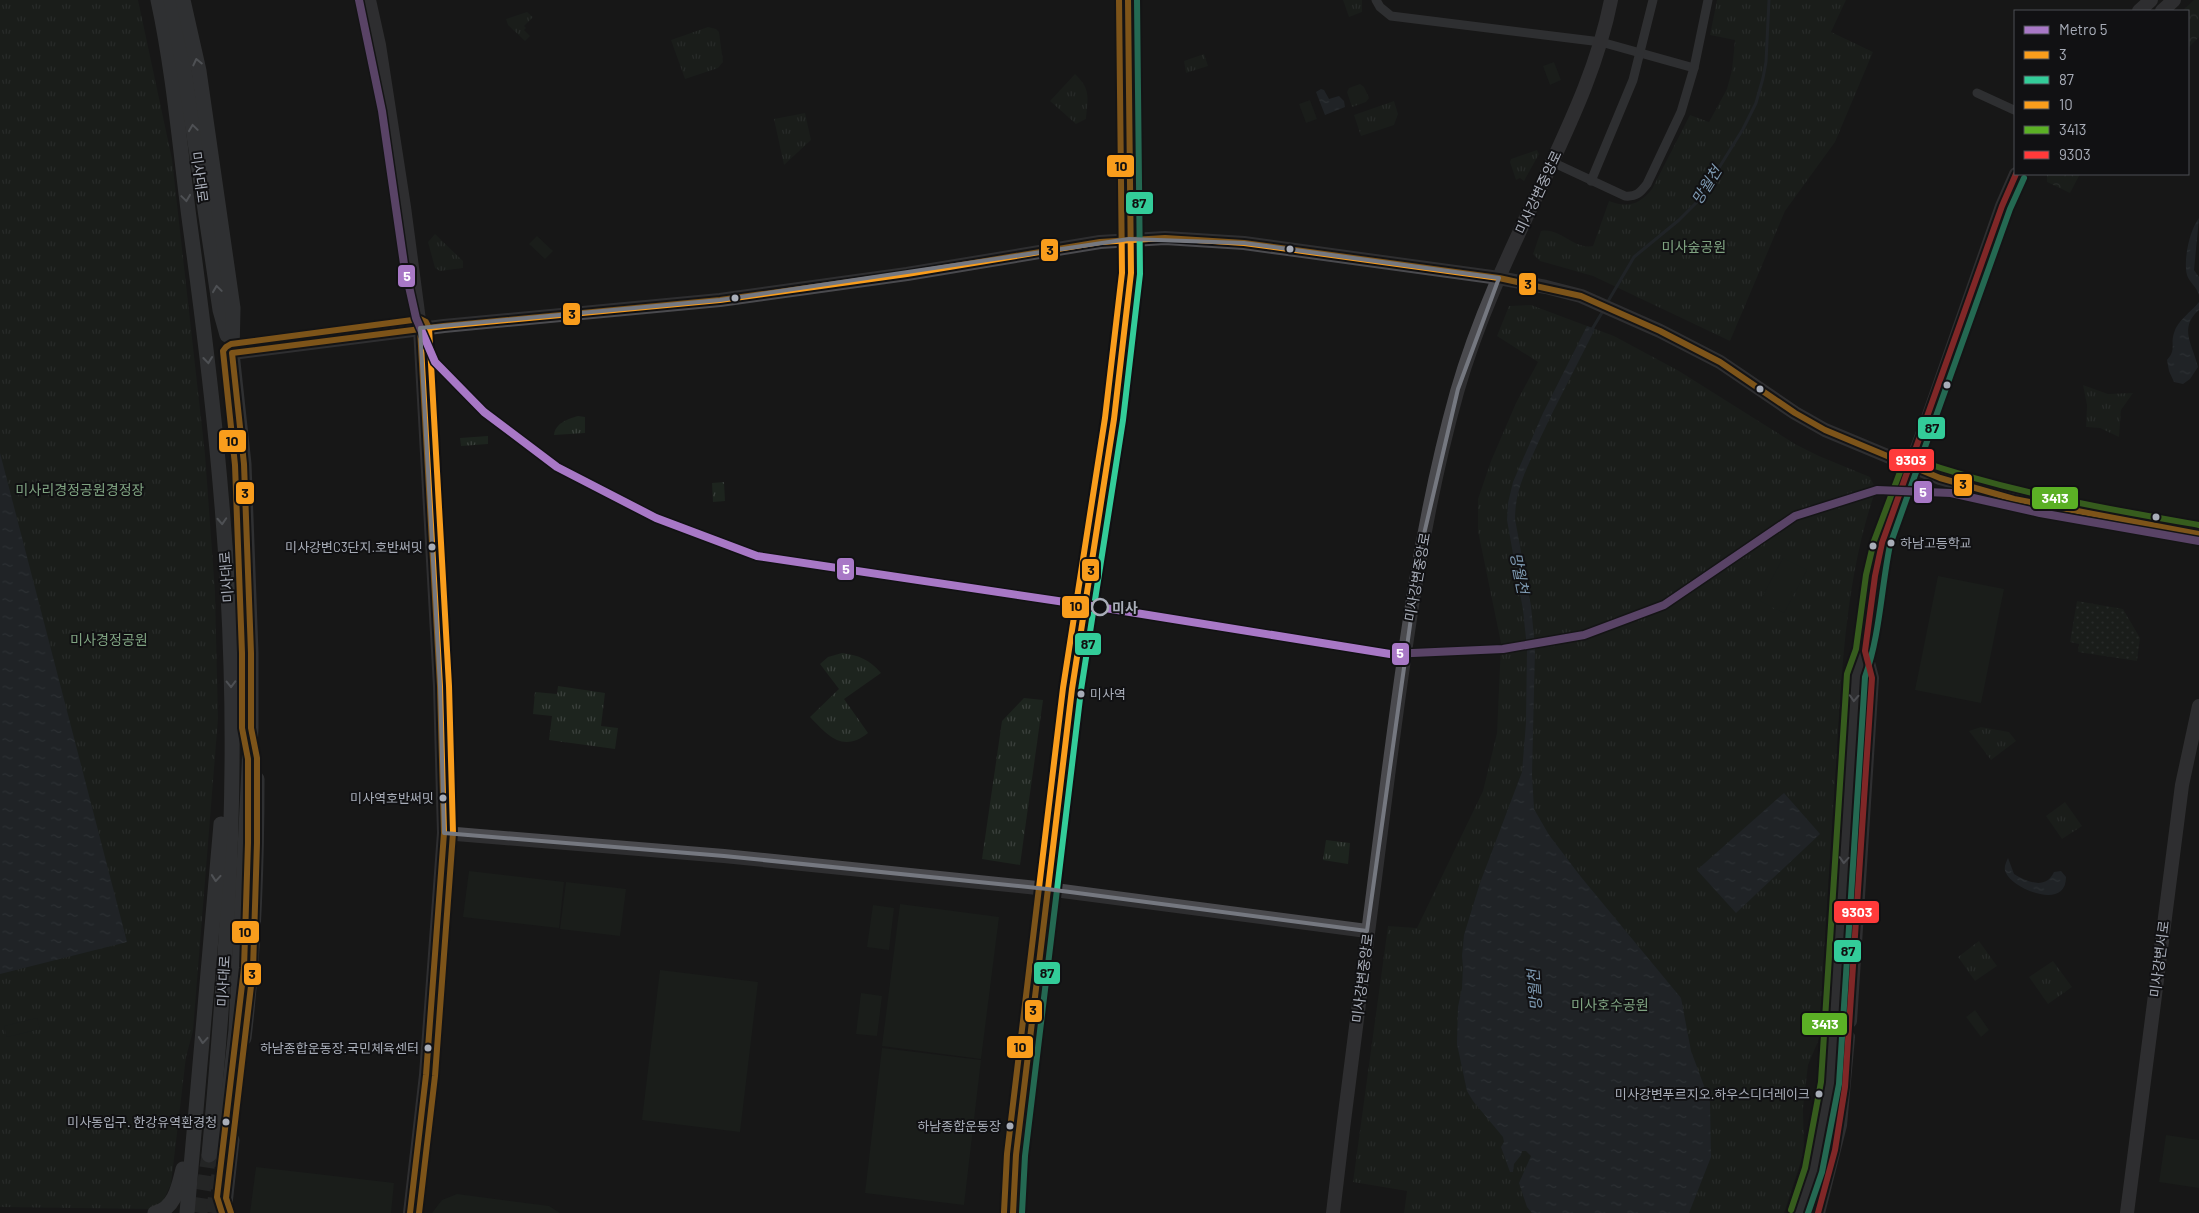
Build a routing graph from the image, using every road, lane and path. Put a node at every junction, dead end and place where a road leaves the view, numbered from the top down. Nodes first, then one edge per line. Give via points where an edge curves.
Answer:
1 (147, 0) edge
2 (158, 0) edge
3 (171, 0) edge
4 (183, 0) edge
5 (369, 0) edge
6 (1128, 0) edge
7 (1376, 0) edge
8 (1611, 0) edge
9 (1654, 0) edge
10 (1708, 0) edge
11 (2151, 0) edge
12 (2174, 0) edge
13 (2140, 10) edge
14 (2163, 10) edge
15 (1601, 42) junction
16 (1641, 53) junction
17 (1694, 68) junction
18 (1977, 93) dead end
19 (2014, 110) dead end
20 (180, 150) junction
21 (1552, 162) junction
22 (2016, 175) edge
23 (1591, 181) junction
24 (1129, 239) junction
25 (1499, 278) junction
26 (420, 328) junction
27 (232, 354) junction
28 (1911, 467) junction
29 (2199, 534) edge
30 (1865, 651) junction
31 (2199, 706) edge
32 (232, 725) junction
33 (444, 833) junction
34 (1046, 890) junction
35 (1367, 931) junction
36 (1834, 1018) dead end
37 (1850, 1021) dead end
38 (1833, 1035) dead end
39 (1848, 1037) dead end
40 (191, 1152) junction
41 (221, 1155) junction
42 (225, 1206) edge
43 (155, 1213) edge
44 (186, 1213) edge
45 (231, 1213) edge
46 (410, 1213) edge
47 (1013, 1213) edge
48 (1333, 1213) edge
49 (1799, 1213) edge
50 (1818, 1213) edge
51 (2127, 1213) edge

1 - 20 main road, 미사대로
2 - 20 main road, 미사대로 via 176,100
27 -> 3 main road, 미사대로 via 220,310
27 -> 4 main road, 미사대로 via 233,308 226,252 199,71
5 - 26 main road via 379,45
6 - 24 main road
7 - 15 street via 1391,16
8 - 15 main road, 미사강변중앙로
9 - 16 street
10 - 17 street
11 - 13 main road
12 - 14 main road
15 - 16 street
15 - 21 main road, 미사강변중앙로 via 1580,104
16 - 17 street
16 - 23 street
17 - 23 street via 1681,112 1641,192 1634,197 1625,196
18 - 19 street
20 -> 32 main road, 미사대로 via 208,354 221,485
21 - 23 street
21 - 25 main road, 미사강변중앙로
22 - 28 main road
24 - 25 main road via 1244,243
24 - 26 main road via 720,300
24 - 34 main road via 1131,273 1114,419 1072,689
25 - 28 main road via 1581,296 1626,315 1732,369 1825,430
25 - 35 main road, 미사강변중앙로 via 1458,389 1421,547
26 - 27 main road
26 - 33 main road via 440,686
27 - 41 main road, 미사대로 via 244,464 252,653 251,728 257,758 257,843 252,969
28 - 29 main road via 2014,499
28 - 30 main road via 1882,543
30 -> 36 main road via 1856,675
30 - 37 main road via 1872,678
31 - 51 main road, 미사강변서로 via 2182,785
32 -> 40 main road
32 - 41 main road, 미사대로 via 221,1024
33 - 34 main road via 724,856
33 - 46 main road via 426,1075
34 - 35 main road
34 - 47 main road via 1016,1155
35 - 48 main road, 미사강변중앙로
38 - 49 main road via 1830,1083 1821,1135
39 - 50 main road via 1840,1125
40 - 41 main road via 212,1164 219,1163
40 - 43 main road via 173,1201
40 - 44 main road
41 - 42 main road
42 - 45 main road

